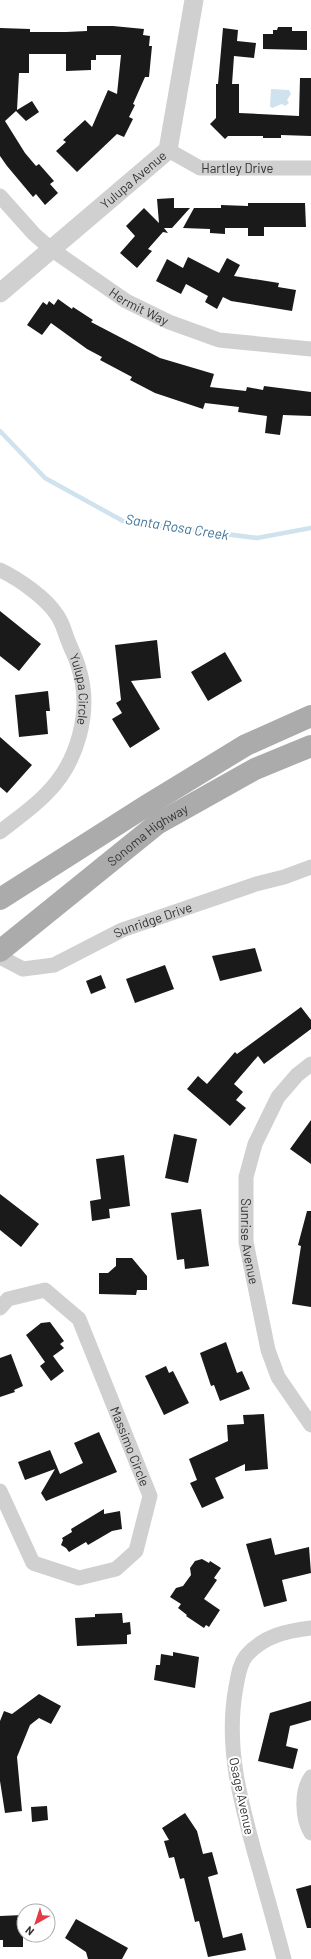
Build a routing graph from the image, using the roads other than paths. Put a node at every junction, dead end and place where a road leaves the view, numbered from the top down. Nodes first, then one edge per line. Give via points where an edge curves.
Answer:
1 (194, 0) edge
2 (168, 150) junction
3 (311, 168) edge
4 (0, 196) edge
5 (51, 249) junction
6 (0, 293) edge
7 (311, 349) edge
8 (0, 570) edge
9 (311, 716) edge
10 (311, 746) edge
11 (0, 832) edge
12 (311, 868) edge
13 (0, 900) edge
14 (0, 951) edge
15 (0, 957) edge
16 (311, 1064) edge
17 (0, 1308) edge
18 (311, 1424) edge
19 (0, 1491) edge
20 (311, 1628) edge
21 (311, 1777) edge
22 (311, 1833) edge
23 (284, 1959) edge

1 - 2 street, Yulupa Avenue
2 - 3 street, Hartley Drive via 200,168
2 - 5 street, Yulupa Avenue
4 - 5 street, Hermit Way
5 - 6 street, Yulupa Avenue
5 - 7 street, Hermit Way via 126,301 169,322 219,340
8 - 11 street, Yulupa Circle via 38,595 57,615 79,669 84,705 82,726 65,770 48,792
9 - 13 main road, Sonoma Highway via 246,745 139,810
10 - 14 main road, Sonoma Highway via 254,769 157,824
12 - 15 street, Sunridge Drive via 122,930 54,966 23,969
16 - 18 street, Sunrise Avenue via 297,1075 278,1097 254,1144 246,1177 246,1242 268,1350 278,1377
17 - 19 street, Massimo Circle via 8,1299 46,1290 79,1319 150,1496 136,1551 116,1569 79,1578 33,1563
20 - 23 street, Osage Avenue via 293,1630 261,1642 245,1657 234,1696 232,1754 239,1794
21 - 22 street via 303,1799 307,1826

